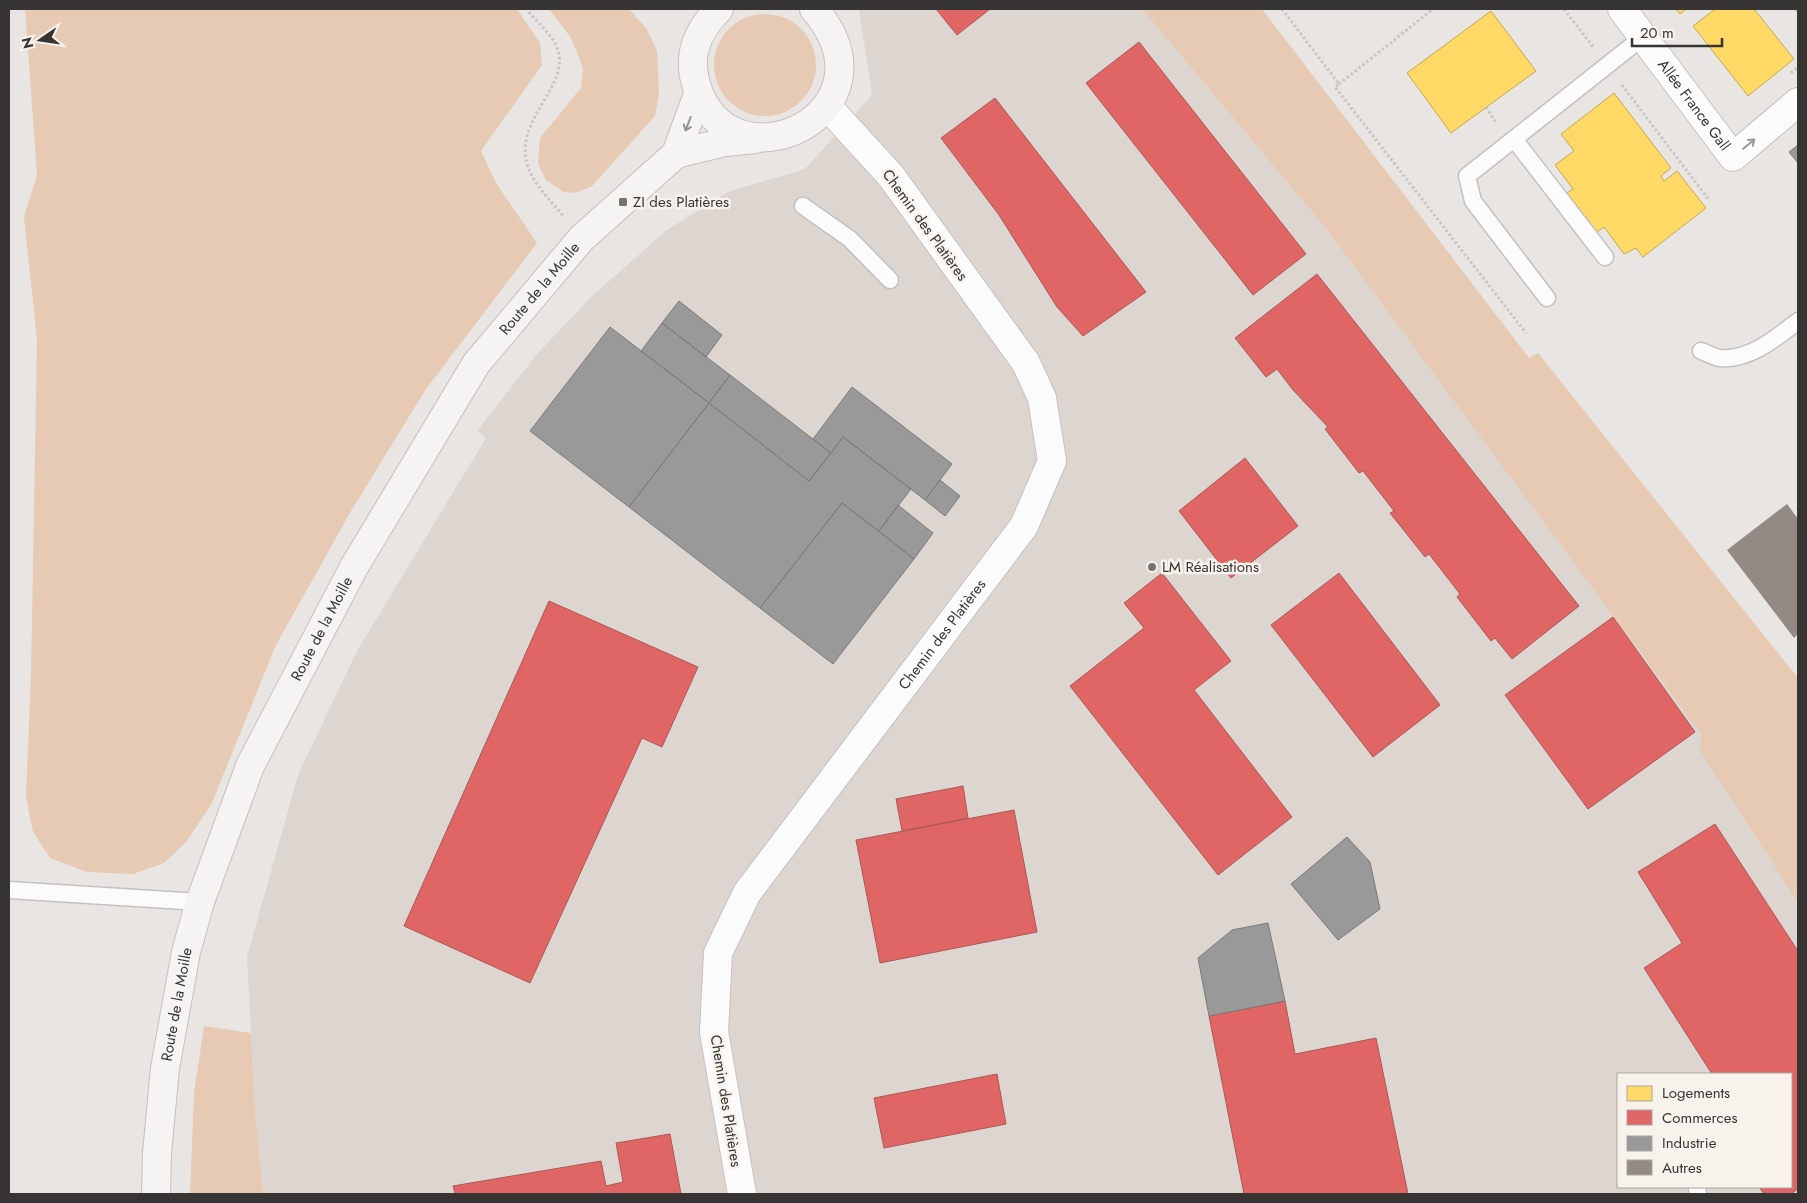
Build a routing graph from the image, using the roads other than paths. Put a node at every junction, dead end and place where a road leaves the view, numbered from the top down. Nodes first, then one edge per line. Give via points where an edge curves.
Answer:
1 (814, 9) edge
2 (1622, 9) edge
3 (704, 13) edge
4 (1644, 37) junction
5 (698, 94) junction
6 (1798, 102) edge
7 (827, 106) junction
8 (762, 138) junction
9 (1514, 139) junction
10 (676, 154) junction
11 (803, 206) dead end
12 (1605, 256) dead end
13 (890, 280) dead end
14 (1547, 298) dead end
15 (1798, 321) edge
16 (1702, 351) dead end
17 (9, 890) edge
18 (200, 902) junction
19 (156, 1194) edge
20 (742, 1194) edge

1 - 7 street via 827,24 836,44 839,65 836,86
2 - 4 street, Allée France Gall
3 - 5 street via 693,57 693,76
4 -> 6 street, Allée France Gall via 1733,157
4 - 9 lane
5 - 8 street via 724,125 742,134
5 -> 10 street, Route de la Moille
7 - 8 street, Route de la Moille via 809,124 787,135
7 - 20 street, Chemin des Platières via 891,176 1026,363 1042,398 1052,461 1024,526 747,893 718,953 714,1032
8 - 10 street, Route de la Moille via 725,142
9 - 12 lane
9 - 14 lane via 1467,176 1473,201
10 - 18 street, Route de la Moille via 581,239 476,364 354,567 250,766
11 - 13 lane via 850,239
15 - 16 lane via 1744,356 1719,358
17 - 18 lane
18 - 19 street, Route de la Moille via 186,952 165,1068 156,1153

